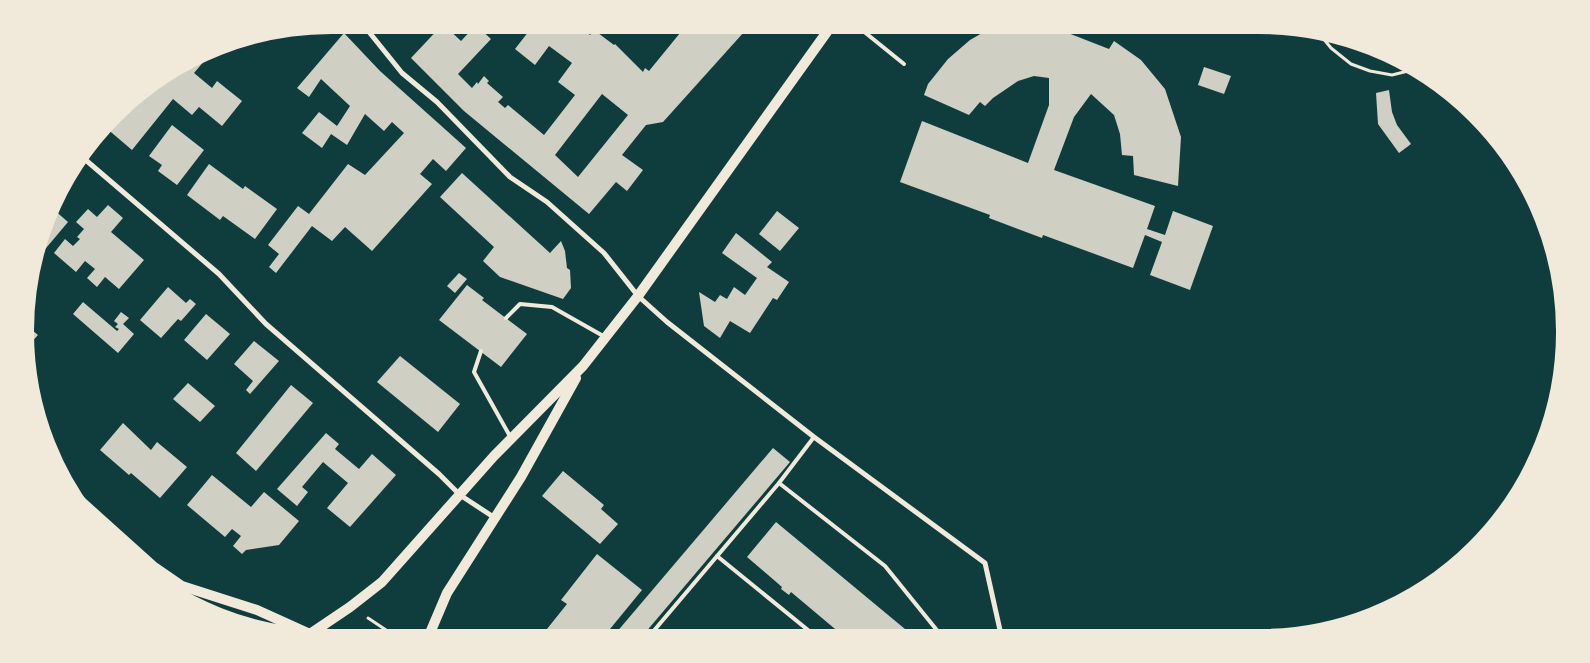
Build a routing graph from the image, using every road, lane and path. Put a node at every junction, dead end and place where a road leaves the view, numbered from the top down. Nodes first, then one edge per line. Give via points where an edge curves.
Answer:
1 (368, 31) edge
2 (828, 31) edge
3 (863, 31) edge
4 (1323, 38) edge
5 (904, 64) dead end
6 (1409, 71) edge
7 (86, 160) edge
8 (638, 296) junction
9 (506, 318) dead end
10 (605, 337) junction
11 (481, 351) dead end
12 (582, 366) junction
13 (814, 437) junction
14 (511, 438) junction
15 (779, 483) junction
16 (460, 495) junction
17 (90, 510) edge
18 (495, 518) junction
19 (717, 556) junction
20 (366, 616) dead end
21 (297, 629) edge
22 (314, 631) edge
23 (388, 632) edge
24 (430, 632) edge
25 (653, 632) edge
26 (810, 632) edge
27 (938, 632) edge
28 (1000, 632) edge

1 - 8 street via 402,73 437,102 510,177 547,202 604,252
2 - 8 main road
3 - 5 lane
4 - 6 path via 1351,64 1392,75
7 - 16 street via 219,274 266,324
8 - 10 main road
8 - 13 street
9 - 10 lane via 520,304 552,308
10 - 12 main road
11 - 14 lane via 474,372
12 - 14 main road
12 - 18 main road
13 - 15 lane
13 - 28 street via 985,563
14 - 16 main road
15 - 19 lane
15 - 27 lane via 885,566
16 - 18 street
16 - 22 main road via 382,582
17 - 21 main road via 152,566 182,586 257,610
18 - 24 main road via 447,593
19 - 25 lane
19 - 26 lane
20 - 23 path

